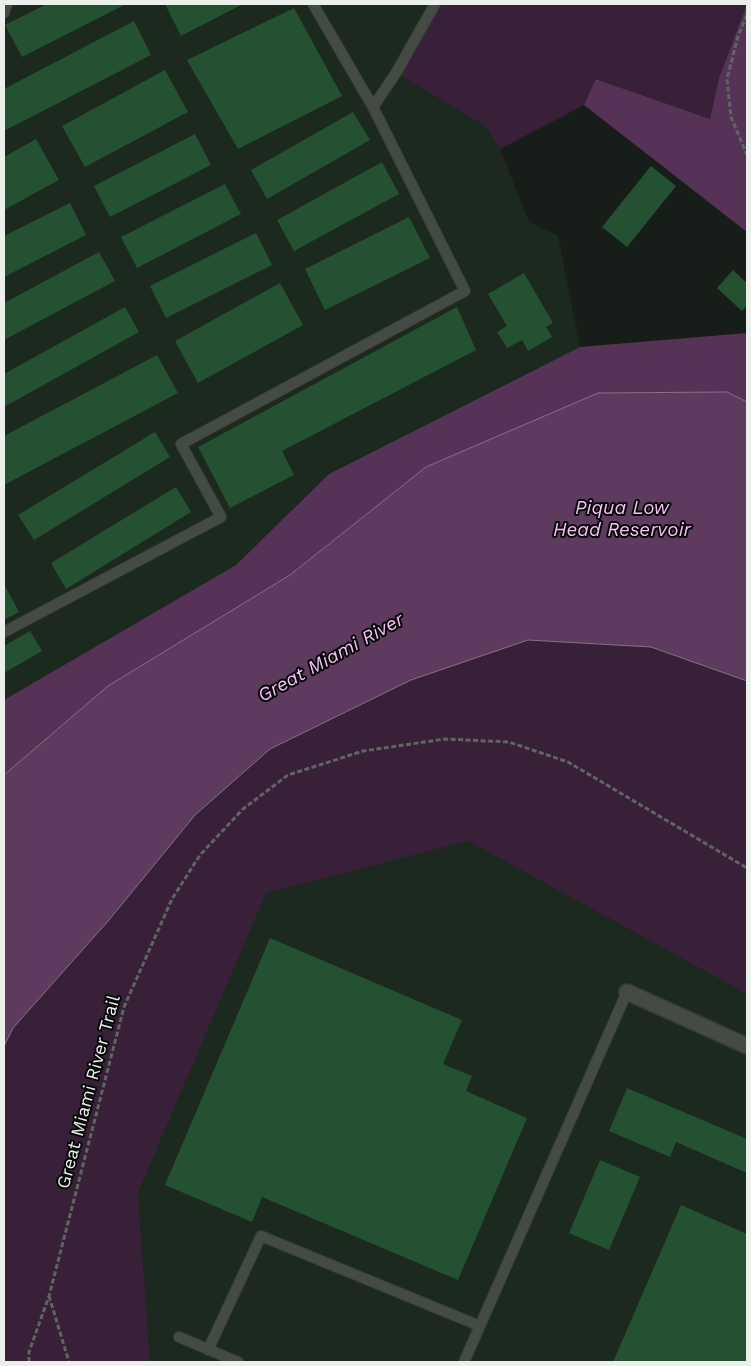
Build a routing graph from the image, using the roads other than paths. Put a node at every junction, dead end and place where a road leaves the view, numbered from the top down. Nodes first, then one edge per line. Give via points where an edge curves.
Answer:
1 (7, 4) edge
2 (313, 4) edge
3 (435, 4) edge
4 (4, 13) edge
5 (373, 107) junction
6 (4, 632) edge
7 (627, 992) joint
8 (747, 1046) edge
9 (480, 1326) junction
10 (179, 1338) dead end
11 (208, 1350) junction
12 (238, 1362) edge
13 (464, 1362) edge

1 - 4 lane
2 - 5 lane
3 - 5 lane
5 - 6 lane via 465,291 181,444 221,517
7 - 8 street
7 - 9 lane
9 - 11 lane via 261,1236
9 - 13 lane
10 - 11 lane
11 - 12 lane

